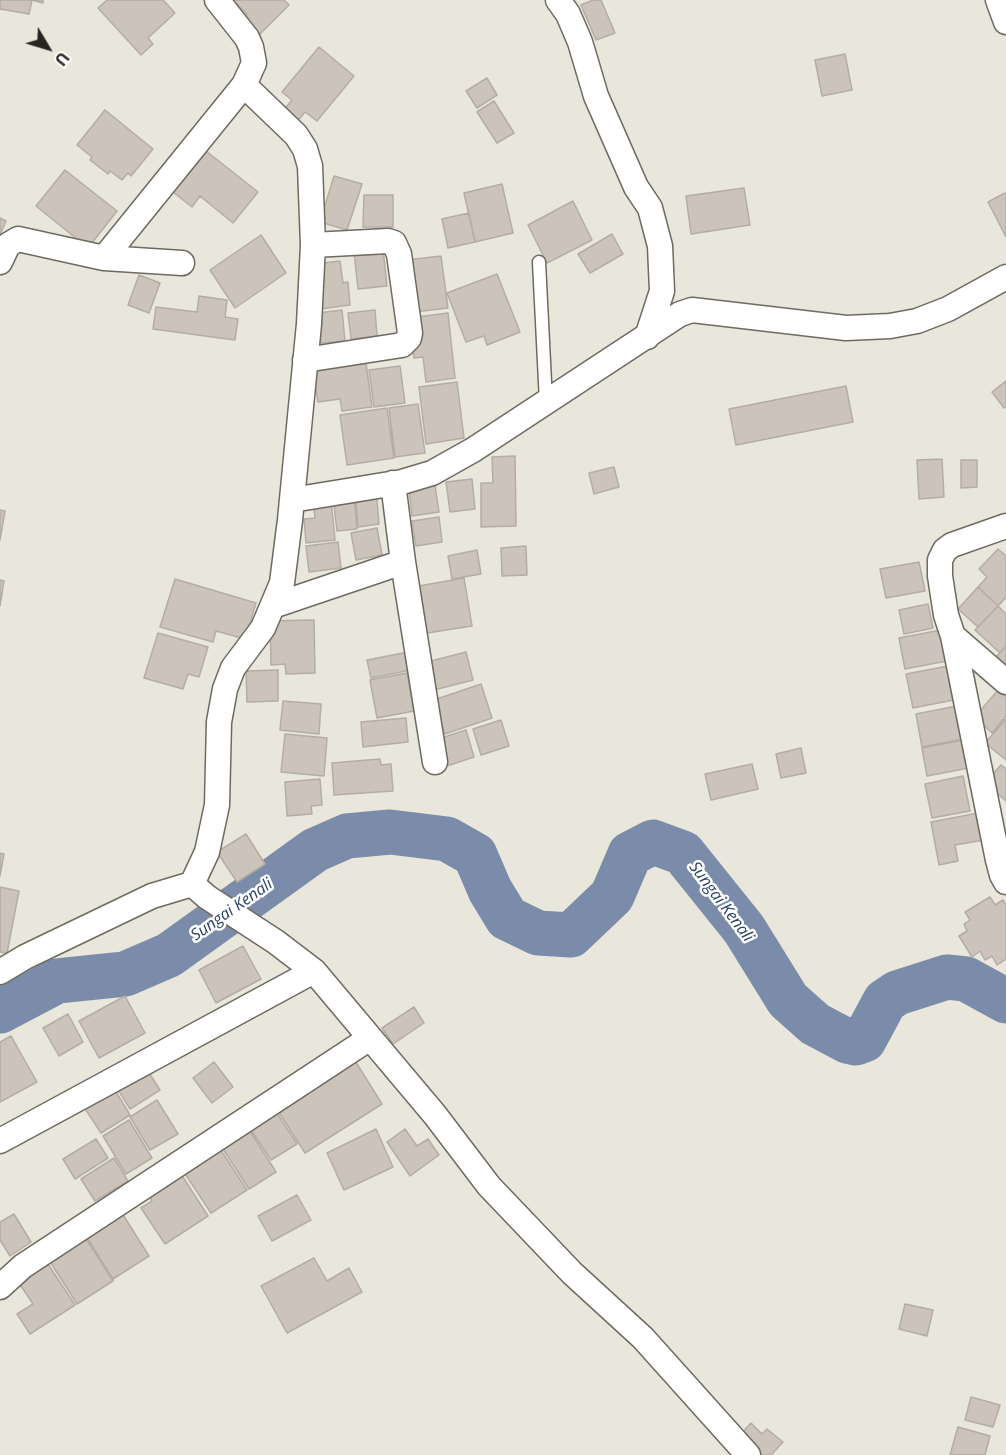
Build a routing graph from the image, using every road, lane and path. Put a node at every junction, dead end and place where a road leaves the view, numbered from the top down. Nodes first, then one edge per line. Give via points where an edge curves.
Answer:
1 (217, 0) edge
2 (558, 0) edge
3 (998, 0) edge
4 (1006, 22) edge
5 (243, 85) junction
6 (314, 245) junction
7 (104, 258) junction
8 (0, 262) edge
9 (539, 262) dead end
10 (182, 263) dead end
11 (1006, 277) edge
12 (647, 337) junction
13 (305, 360) junction
14 (546, 402) junction
15 (393, 483) junction
16 (292, 500) junction
17 (1006, 526) edge
18 (403, 562) junction
19 (273, 606) junction
20 (953, 636) junction
21 (1006, 682) edge
22 (435, 762) dead end
23 (1004, 865) edge
24 (200, 890) junction
25 (314, 971) junction
26 (0, 972) edge
27 (370, 1038) junction
28 (0, 1141) edge
29 (0, 1287) edge
30 (748, 1455) edge

1 - 5 street via 251,47 254,63
2 - 12 street via 576,33 596,96 636,187 650,208 663,279
3 - 4 street
5 - 6 street via 296,135 305,150 310,166
5 - 7 street
6 - 13 street
6 - 13 street via 394,243 410,333 402,345
7 - 8 street via 18,239 8,245
7 - 10 street
9 - 14 lane
11 - 12 street via 948,309 890,326 846,328 700,310 680,314
12 - 14 street
13 - 16 street
14 - 15 street via 447,466
15 - 16 street
15 - 18 street
16 - 19 street via 282,583
17 - 20 street via 952,544 940,560 946,615
18 - 19 street
18 - 22 street
19 - 24 street via 263,628 233,668 225,689 219,722 217,805
20 - 21 street
20 - 23 street
24 - 25 street
24 - 26 street via 152,896
25 - 27 street
25 - 28 street
27 - 29 street via 23,1266
27 - 30 street via 435,1114 489,1186 572,1273 643,1338

